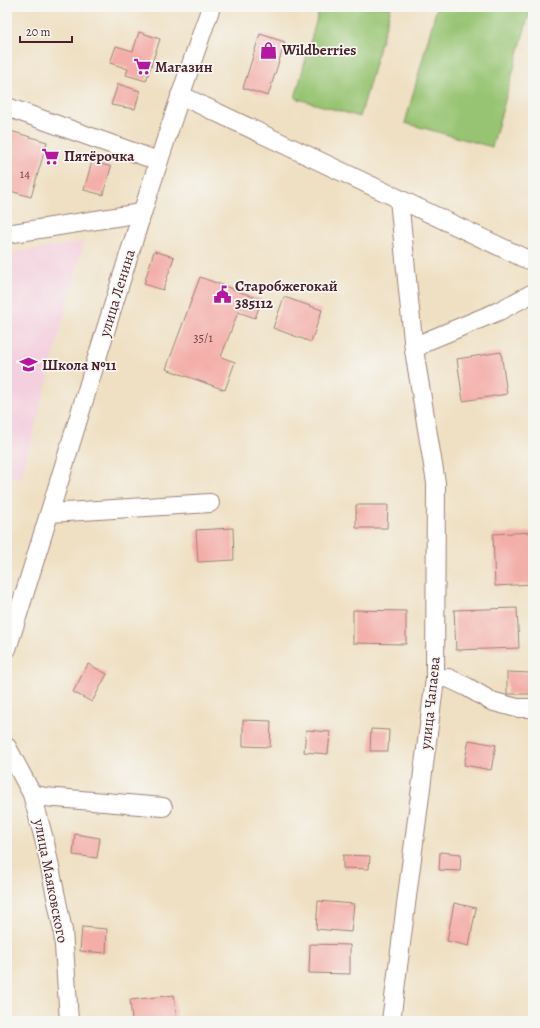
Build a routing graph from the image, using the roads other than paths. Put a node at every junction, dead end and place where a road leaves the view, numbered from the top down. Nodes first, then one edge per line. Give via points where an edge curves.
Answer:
1 (211, 7) edge
2 (180, 95) junction
3 (7, 107) edge
4 (158, 161) junction
5 (399, 199) junction
6 (141, 213) junction
7 (7, 234) edge
8 (533, 261) edge
9 (533, 293) edge
10 (414, 350) junction
11 (210, 504) dead end
12 (50, 514) junction
13 (7, 648) edge
14 (435, 679) junction
15 (533, 708) edge
16 (7, 747) edge
17 (32, 794) junction
18 (163, 807) dead end
19 (69, 1021) edge
20 (391, 1021) edge

1 - 2 street, улица Ленина
2 - 4 street, улица Ленина
2 - 5 street
3 - 4 street
4 - 6 street, улица Ленина
5 - 8 street
5 - 10 street, улица Чапаева
6 - 7 street
6 - 12 street, улица Ленина
9 - 10 street via 499,311 427,341
10 - 14 street, улица Чапаева via 436,483
11 - 12 street
12 - 13 street, улица Ленина
14 - 15 street via 448,678 491,701 517,708
14 - 20 street, улица Чапаева
16 - 17 street, улица Маяковского
17 - 18 street
17 - 19 street, улица Маяковского via 64,931

